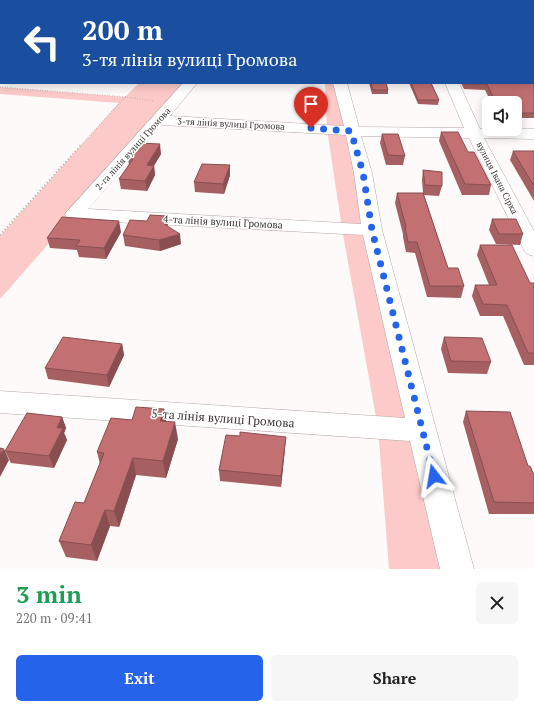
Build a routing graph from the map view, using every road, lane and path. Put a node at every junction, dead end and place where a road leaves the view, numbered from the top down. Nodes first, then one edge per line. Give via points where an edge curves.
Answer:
1 (189, 84) edge
2 (340, 84) edge
3 (452, 84) edge
4 (0, 87) edge
5 (125, 97) junction
6 (173, 104) junction
7 (158, 120) junction
8 (351, 131) junction
9 (474, 133) junction
10 (534, 134) edge
11 (74, 214) joint
12 (372, 230) junction
13 (0, 235) edge
14 (534, 250) edge
15 (0, 402) edge
16 (422, 430) junction
17 (457, 569) edge

1 - 6 street, 2-га лінія вулиці Громова
2 - 8 street
3 - 9 street, вулиця Івана Сірка
4 - 5 path
5 - 6 path
5 - 13 path
6 - 7 street, 2-га лінія вулиці Громова
7 - 8 street, 3-тя лінія вулиці Громова
7 - 11 street, 2-га лінія вулиці Громова
8 - 9 street, 3-тя лінія вулиці Громова
8 - 12 street via 363,173
9 - 10 street, 3-тя лінія вулиці Громова
9 - 14 street, вулиця Івана Сірка
11 - 12 street, 4-та лінія вулиці Громова
12 - 16 street
15 - 16 street, 5-та лінія вулиці Громова
16 - 17 street

